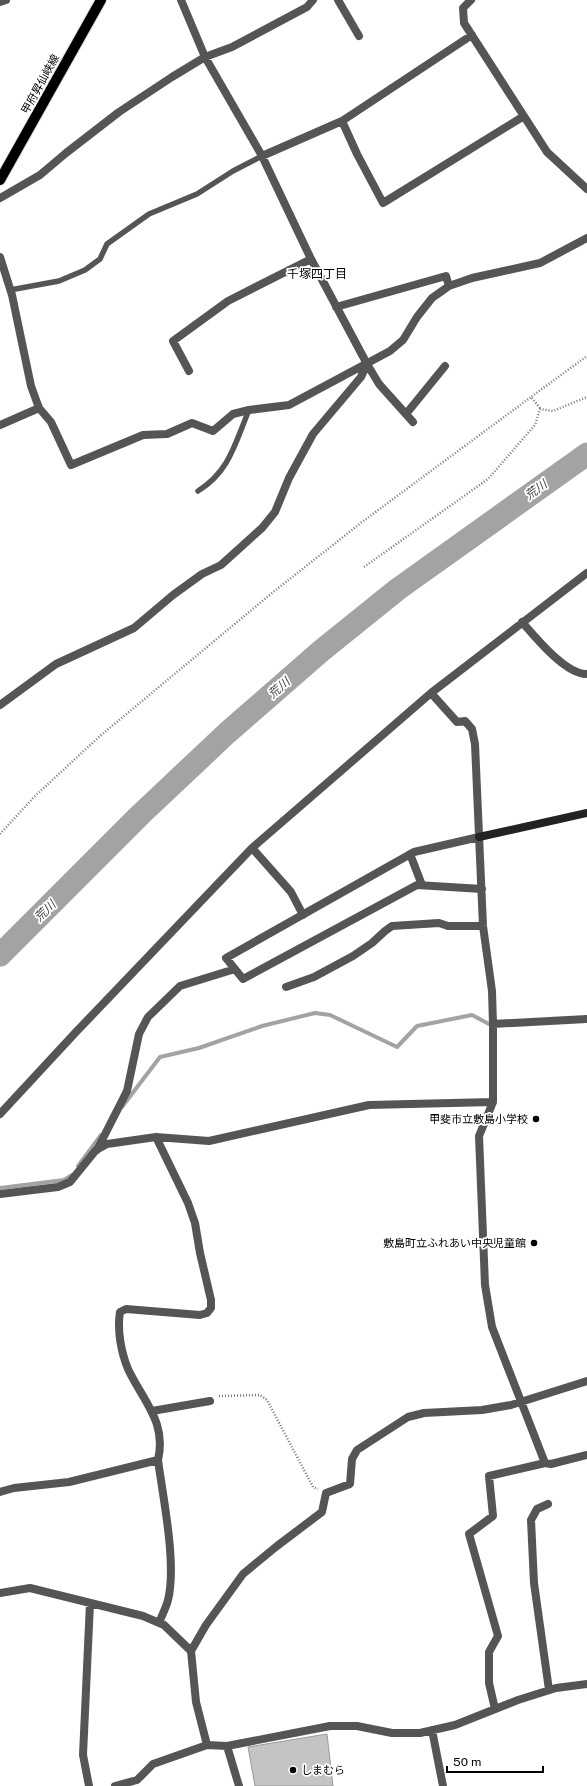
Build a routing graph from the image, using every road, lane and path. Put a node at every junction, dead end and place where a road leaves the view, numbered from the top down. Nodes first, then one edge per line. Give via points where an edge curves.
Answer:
1 (6, 0) edge
2 (101, 0) edge
3 (181, 0) edge
4 (313, 0) edge
5 (338, 0) edge
6 (472, 0) edge
7 (0, 2) edge
8 (472, 35) junction
9 (359, 36) dead end
10 (205, 57) junction
11 (524, 116) junction
12 (342, 121) junction
13 (262, 156) junction
14 (0, 178) edge
15 (587, 189) edge
16 (0, 198) edge
17 (587, 238) edge
18 (0, 257) edge
19 (311, 259) junction
20 (449, 286) junction
21 (10, 290) junction
22 (336, 307) junction
23 (587, 356) edge
24 (366, 364) junction
25 (445, 366) dead end
26 (189, 371) dead end
27 (587, 397) edge
28 (531, 398) junction
29 (39, 408) junction
30 (540, 409) junction
31 (249, 410) junction
32 (406, 414) junction
33 (413, 422) dead end
34 (0, 425) edge
35 (198, 491) dead end
36 (364, 567) dead end
37 (587, 573) edge
38 (522, 622) junction
39 (587, 674) edge
40 (431, 693) junction
41 (0, 705) edge
42 (587, 813) edge
43 (0, 834) edge
44 (479, 837) junction
45 (252, 848) junction
46 (410, 854) junction
47 (422, 885) junction
48 (482, 889) junction
49 (303, 915) junction
50 (483, 926) junction
51 (235, 969) junction
52 (286, 987) dead end
53 (587, 1019) edge
54 (494, 1024) junction
55 (493, 1102) junction
56 (0, 1114) edge
57 (156, 1137) junction
58 (96, 1150) junction
59 (0, 1194) edge
60 (587, 1381) edge
61 (210, 1401) joint
62 (522, 1402) junction
63 (152, 1411) junction
64 (587, 1455) edge
65 (158, 1460) junction
66 (545, 1463) junction
67 (0, 1492) edge
68 (326, 1493) junction
69 (548, 1504) dead end
70 (0, 1593) edge
71 (90, 1603) junction
72 (159, 1623) junction
73 (191, 1651) junction
74 (587, 1684) edge
75 (549, 1690) junction
76 (495, 1709) junction
77 (432, 1730) junction
78 (207, 1745) junction
79 (227, 1746) junction
80 (89, 1786) edge
81 (115, 1786) edge
82 (239, 1786) edge
83 (443, 1786) edge

1 - 7 street
2 - 14 main road, 甲府昇仙峡線
3 - 10 street
4 - 10 street via 307,7 232,47
5 - 9 street
6 - 8 street via 463,8 464,23
8 - 11 street
8 - 12 street
10 - 13 street
10 - 16 street via 119,112 40,175
11 - 12 street via 383,203
11 - 15 street via 547,152
12 - 13 street
13 - 19 street
13 - 21 lane via 233,170 197,194 149,214 107,244 100,259 85,270 59,281
17 - 20 street via 540,263 472,278
18 - 21 street
19 - 22 street
19 - 26 street via 228,301 173,341
20 - 22 street via 446,276
20 - 24 street via 432,298 402,340 390,351
21 - 29 street via 31,386
22 - 24 street
23 - 28 path
24 - 31 street via 289,405
24 - 32 street via 379,384
24 - 41 street via 361,378 313,434 289,478 275,512 262,528 221,565 202,574 134,628 56,664
25 - 32 street
27 - 30 path via 553,411
28 - 30 path
28 - 43 path via 362,522 272,593 100,736 34,797
29 - 31 street via 51,422 71,465 143,435 167,434 192,423 213,431 233,414
29 - 34 street
30 - 36 path via 536,424 488,479
31 - 35 lane via 222,471 211,483
32 - 33 street
37 - 38 street
38 - 39 street via 548,652 580,674
38 - 40 street
40 - 44 street via 457,722 465,721 472,729 475,744
40 - 45 street
42 - 44 street
44 - 46 street
44 - 48 street
45 - 49 street via 291,892
45 - 56 street
46 - 47 street
46 - 49 street
47 - 48 street
47 - 51 street via 417,885 243,979
48 - 50 street
49 - 51 street via 226,958
50 - 52 street via 448,926 439,923 392,926 353,956 314,977
50 - 54 street
51 - 58 street via 180,986 148,1017 139,1034 128,1091
53 - 54 street
54 - 55 street
55 - 57 street via 369,1105 209,1141
55 - 62 street via 478,1136 485,1285 492,1327
57 - 58 street via 107,1144
57 - 63 street via 195,1223 211,1308 200,1315 126,1309 120,1312 122,1352 128,1370
58 - 59 street via 70,1182 58,1187
60 - 62 street
61 - 63 street
61 - 68 path via 216,1396 260,1396 267,1400 313,1487
62 - 66 street
62 - 68 street via 482,1410 424,1413 408,1417 357,1450 352,1458 350,1484
63 - 65 street via 157,1420 161,1446
64 - 66 street via 551,1464
65 - 67 street via 69,1482
65 - 72 street via 170,1555 168,1600
66 - 76 street via 489,1476 493,1516 469,1534 498,1636 489,1652 489,1683
68 - 73 street via 322,1512 243,1574 206,1625
69 - 75 street via 537,1509 531,1520 534,1583
70 - 71 street via 30,1588
71 - 72 street via 143,1616
71 - 80 street via 83,1755
72 - 73 street
73 - 78 street via 196,1702
74 - 75 street
75 - 76 street
76 - 77 street via 455,1725
77 - 79 street via 420,1733 392,1733 357,1726 330,1726
77 - 83 street
78 - 79 street
78 - 81 street via 153,1764 137,1780
79 - 82 street

